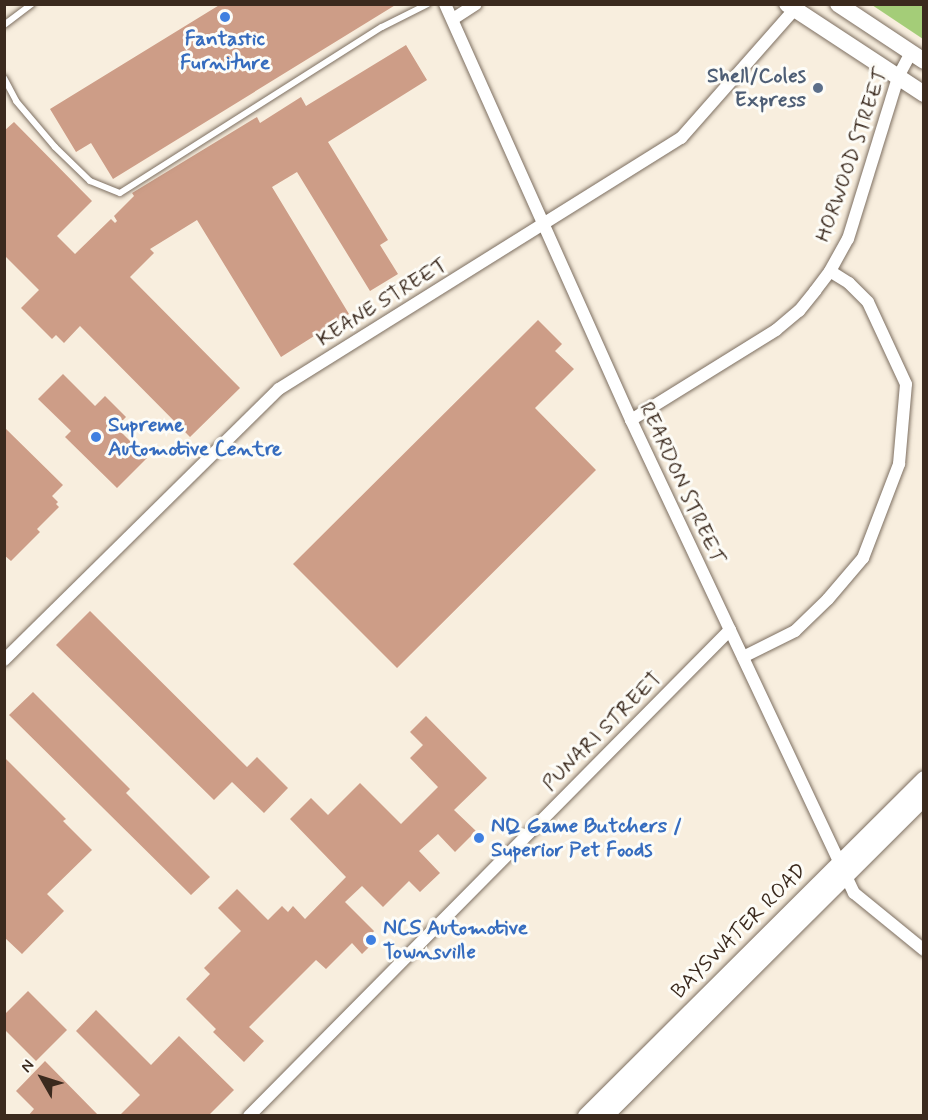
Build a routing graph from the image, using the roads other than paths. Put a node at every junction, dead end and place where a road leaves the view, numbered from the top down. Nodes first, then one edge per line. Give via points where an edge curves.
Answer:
1 (32, 4) edge
2 (428, 4) edge
3 (445, 4) edge
4 (476, 4) edge
5 (838, 4) edge
6 (793, 6) edge
7 (453, 19) junction
8 (4, 25) edge
9 (917, 57) edge
10 (898, 77) junction
11 (4, 78) edge
12 (924, 94) edge
13 (544, 226) junction
14 (831, 271) junction
15 (631, 420) junction
16 (730, 630) junction
17 (743, 657) junction
18 (4, 660) edge
19 (924, 779) edge
20 (924, 798) edge
21 (843, 868) junction
22 (924, 950) edge
23 (249, 1116) edge
24 (586, 1116) edge
25 (605, 1116) edge

1 - 8 lane
2 - 11 lane via 382,27 120,193 90,181 16,101
3 - 7 street, REARDON STREET
4 - 7 street
5 - 9 main road
6 - 10 main road
6 - 13 street, KEANE STREET via 681,138
7 - 13 street, REARDON STREET
9 - 10 street, HORWOOD STREET
10 - 12 main road
10 - 14 street, HORWOOD STREET via 848,239
13 - 15 street, REARDON STREET
13 - 18 street, KEANE STREET via 279,389
14 - 15 street, HORWOOD STREET via 798,311 776,330
14 - 17 street via 868,302 906,384 899,464 863,558 795,631
15 - 16 street, REARDON STREET
16 - 17 street, REARDON STREET
16 - 23 street, PUNARI STREET
17 - 21 street, REARDON STREET
19 - 21 main road, BAYSWATER ROAD
20 - 21 main road, BAYSWATER ROAD
21 - 22 street, REARDON STREET via 854,893
21 - 24 main road, BAYSWATER ROAD
21 - 25 main road, BAYSWATER ROAD

